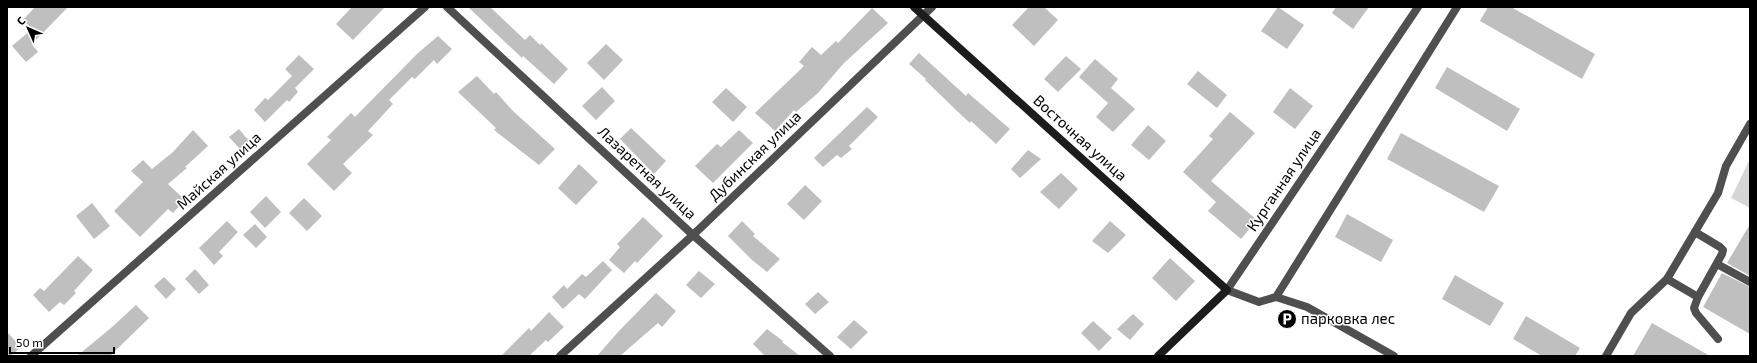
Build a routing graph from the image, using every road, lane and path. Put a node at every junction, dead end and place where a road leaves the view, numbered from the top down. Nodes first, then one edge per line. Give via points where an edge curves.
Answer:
1 (425, 7) edge
2 (447, 7) edge
3 (914, 7) edge
4 (932, 7) edge
5 (1418, 7) edge
6 (1457, 7) edge
7 (924, 16) junction
8 (1750, 124) edge
9 (1695, 232) junction
10 (693, 235) junction
11 (1717, 264) junction
12 (1667, 279) junction
13 (1750, 282) edge
14 (1227, 290) junction
15 (1276, 297) junction
16 (1698, 297) junction
17 (1718, 339) dead end
18 (31, 356) edge
19 (560, 356) edge
20 (830, 356) edge
21 (1158, 356) edge
22 (1394, 356) edge
23 (1606, 356) edge

1 - 18 street, Майская улица
2 - 10 street, Лазаретная улица
3 - 7 street, Восточная улица
4 - 7 street, Дубинская улица
5 - 14 street, Курганная улица
6 - 15 street
7 - 10 street, Дубинская улица
7 - 14 street, Восточная улица
8 - 9 street via 1726,166 1718,193
9 - 11 street via 1723,250
9 - 12 street
10 - 19 street, Дубинская улица
10 - 20 street, Лазаретная улица
11 - 13 street
11 - 16 street
12 - 16 street
12 - 23 street via 1631,313
14 - 15 street via 1259,302
14 - 21 street, Курганная улица
15 - 22 street via 1307,307
16 - 17 street via 1694,308 1696,313

